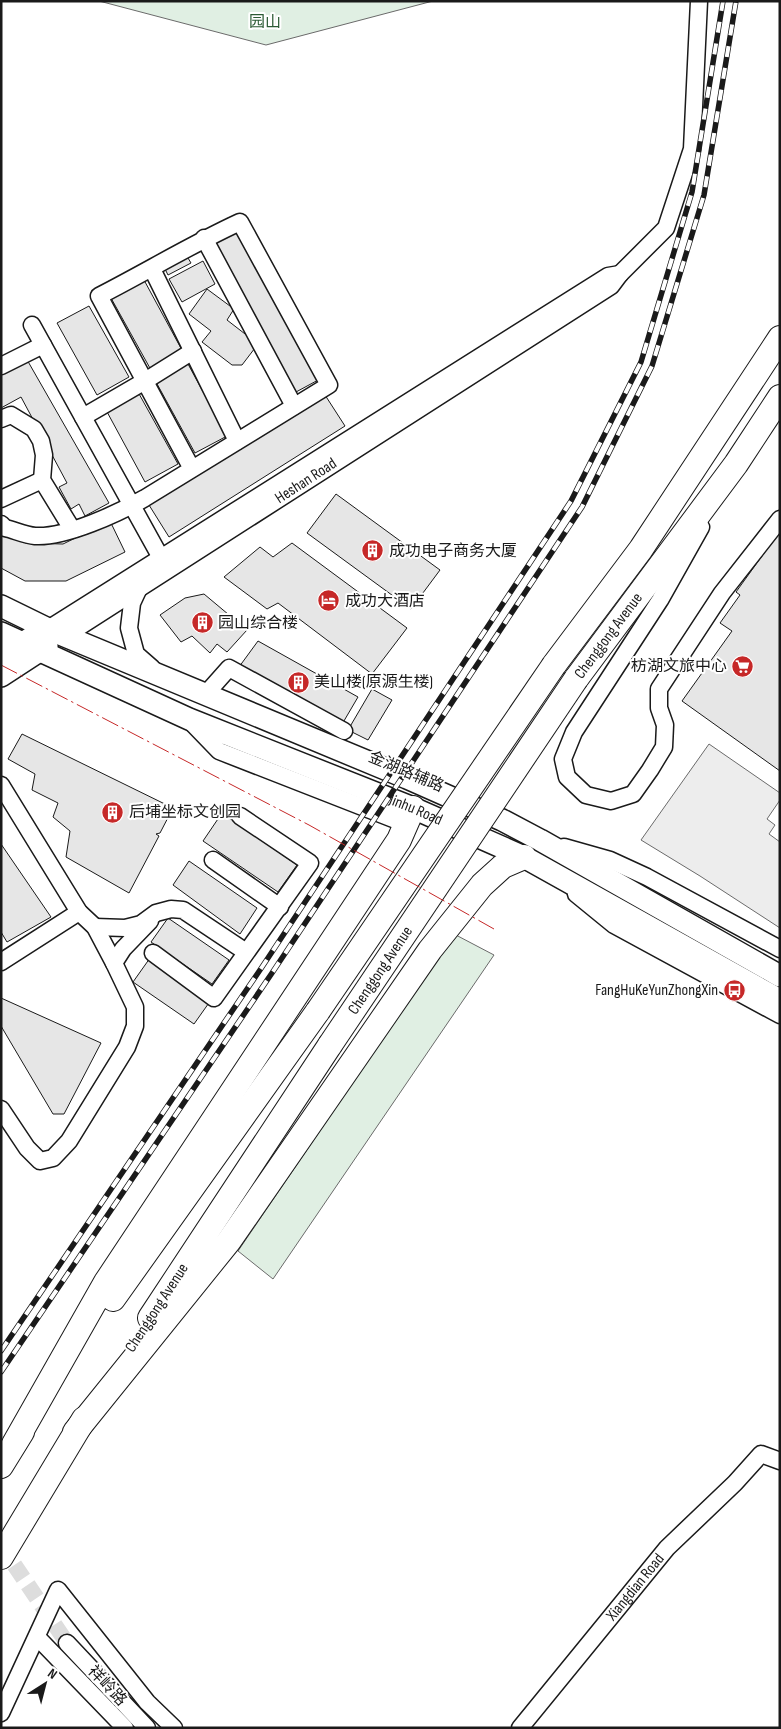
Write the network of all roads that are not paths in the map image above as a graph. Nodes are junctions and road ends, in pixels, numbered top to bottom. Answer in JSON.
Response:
{"nodes":[{"id":1,"x":698,"y":1,"type":"edge"},
{"id":2,"x":204,"y":238,"type":"junction"},
{"id":3,"x":152,"y":269,"type":"junction"},
{"id":4,"x":613,"y":279,"type":"junction"},
{"id":5,"x":32,"y":325,"type":"dead end"},
{"id":6,"x":780,"y":338,"type":"edge"},
{"id":7,"x":43,"y":345,"type":"junction"},
{"id":8,"x":193,"y":351,"type":"junction"},
{"id":9,"x":1,"y":366,"type":"edge"},
{"id":10,"x":145,"y":381,"type":"junction"},
{"id":11,"x":780,"y":397,"type":"edge"},
{"id":12,"x":294,"y":406,"type":"junction"},
{"id":13,"x":83,"y":417,"type":"junction"},
{"id":14,"x":1,"y":420,"type":"edge"},
{"id":15,"x":237,"y":441,"type":"junction"},
{"id":16,"x":736,"y":464,"type":"junction"},
{"id":17,"x":192,"y":469,"type":"junction"},
{"id":18,"x":42,"y":480,"type":"junction"},
{"id":19,"x":1,"y":499,"type":"edge"},
{"id":20,"x":132,"y":506,"type":"junction"},
{"id":21,"x":780,"y":519,"type":"edge"},
{"id":22,"x":1,"y":524,"type":"edge"},
{"id":23,"x":72,"y":530,"type":"junction"},
{"id":24,"x":161,"y":558,"type":"junction"},
{"id":25,"x":138,"y":588,"type":"junction"},
{"id":26,"x":1,"y":606,"type":"edge"},
{"id":27,"x":56,"y":632,"type":"junction"},
{"id":28,"x":1,"y":633,"type":"edge"},
{"id":29,"x":29,"y":647,"type":"junction"},
{"id":30,"x":1,"y":657,"type":"edge"},
{"id":31,"x":159,"y":675,"type":"junction"},
{"id":32,"x":1,"y":676,"type":"edge"},
{"id":33,"x":205,"y":695,"type":"junction"},
{"id":34,"x":344,"y":731,"type":"dead end"},
{"id":35,"x":1,"y":786,"type":"edge"},
{"id":36,"x":240,"y":816,"type":"dead end"},
{"id":37,"x":409,"y":816,"type":"junction"},
{"id":38,"x":540,"y":840,"type":"junction"},
{"id":39,"x":524,"y":857,"type":"junction"},
{"id":40,"x":213,"y":860,"type":"dead end"},
{"id":41,"x":549,"y":872,"type":"junction"},
{"id":42,"x":280,"y":906,"type":"junction"},
{"id":43,"x":79,"y":912,"type":"junction"},
{"id":44,"x":156,"y":913,"type":"junction"},
{"id":45,"x":95,"y":927,"type":"junction"},
{"id":46,"x":780,"y":948,"type":"edge"},
{"id":47,"x":246,"y":952,"type":"junction"},
{"id":48,"x":153,"y":953,"type":"dead end"},
{"id":49,"x":1,"y":962,"type":"edge"},
{"id":50,"x":114,"y":963,"type":"junction"},
{"id":51,"x":780,"y":976,"type":"edge"},
{"id":52,"x":780,"y":1000,"type":"edge"},
{"id":53,"x":780,"y":1015,"type":"edge"},
{"id":54,"x":1,"y":1109,"type":"edge"},
{"id":55,"x":75,"y":1432,"type":"junction"},
{"id":56,"x":14,"y":1444,"type":"junction"},
{"id":57,"x":780,"y":1461,"type":"edge"},
{"id":58,"x":1,"y":1466,"type":"edge"},
{"id":59,"x":1,"y":1557,"type":"edge"},
{"id":60,"x":37,"y":1637,"type":"junction"},
{"id":61,"x":67,"y":1644,"type":"tunnel mouth"},
{"id":62,"x":1,"y":1713,"type":"edge"},
{"id":63,"x":125,"y":1728,"type":"edge"},
{"id":64,"x":147,"y":1728,"type":"edge"},
{"id":65,"x":174,"y":1728,"type":"edge"},
{"id":66,"x":520,"y":1728,"type":"edge"}],
"edges":[{"from":1,"to":4,"type":"street"},
{"from":2,"to":3,"type":"street"},
{"from":2,"to":12,"type":"street"},
{"from":2,"to":12,"type":"street"},
{"from":3,"to":8,"type":"street"},
{"from":3,"to":10,"type":"street"},
{"from":4,"to":24,"type":"street","name":"Heshan Road"},
{"from":4,"to":25,"type":"street","name":"Heshan Road"},
{"from":5,"to":7,"type":"street"},
{"from":6,"to":56,"type":"highway","name":"Chenggong Avenue","bridge":true},
{"from":7,"to":9,"type":"street"},
{"from":7,"to":13,"type":"street"},
{"from":8,"to":10,"type":"street"},
{"from":8,"to":15,"type":"street"},
{"from":10,"to":13,"type":"street"},
{"from":10,"to":17,"type":"street"},
{"from":11,"to":16,"type":"highway","name":"Chenggong Avenue"},
{"from":12,"to":15,"type":"street"},
{"from":13,"to":20,"type":"street"},
{"from":14,"to":18,"type":"street"},
{"from":15,"to":17,"type":"street"},
{"from":16,"to":21,"type":"street"},
{"from":16,"to":55,"type":"highway","name":"Chenggong Avenue","bridge":true},
{"from":17,"to":20,"type":"street"},
{"from":18,"to":19,"type":"street"},
{"from":18,"to":23,"type":"street"},
{"from":20,"to":23,"type":"street"},
{"from":20,"to":24,"type":"street"},
{"from":22,"to":23,"type":"street"},
{"from":24,"to":27,"type":"street","name":"Heshan Road"},
{"from":25,"to":27,"type":"street","name":"Heshan Road"},
{"from":25,"to":31,"type":"street"},
{"from":26,"to":27,"type":"main road","name":"Jinhu Road"},
{"from":27,"to":29,"type":"main road","name":"Heshan Road"},
{"from":27,"to":31,"type":"main road","name":"Jinhu Road"},
{"from":28,"to":29,"type":"main road","name":"Jinhu Road"},
{"from":29,"to":30,"type":"main road","name":"Heshan Road"},
{"from":29,"to":32,"type":"main road","name":"Heshan Road"},
{"from":29,"to":37,"type":"main road","name":"Jinhu Road"},
{"from":31,"to":33,"type":"main road","name":"Jinhu Road"},
{"from":33,"to":34,"type":"street"},
{"from":33,"to":38,"type":"main road","name":"Jinhu Road"},
{"from":35,"to":43,"type":"street"},
{"from":36,"to":42,"type":"street"},
{"from":37,"to":39,"type":"main road","name":"Jinhu Road"},
{"from":37,"to":56,"type":"highway"},
{"from":38,"to":46,"type":"street"},
{"from":38,"to":51,"type":"main road","name":"Jinhu Road"},
{"from":39,"to":41,"type":"main road","name":"Jinhu Road"},
{"from":39,"to":55,"type":"highway"},
{"from":40,"to":42,"type":"street"},
{"from":41,"to":52,"type":"main road","name":"Jinhu Road"},
{"from":41,"to":53,"type":"street"},
{"from":42,"to":47,"type":"street"},
{"from":43,"to":45,"type":"street"},
{"from":43,"to":49,"type":"street"},
{"from":44,"to":45,"type":"street"},
{"from":44,"to":47,"type":"street"},
{"from":44,"to":50,"type":"street"},
{"from":45,"to":50,"type":"street"},
{"from":47,"to":48,"type":"street"},
{"from":50,"to":54,"type":"street"},
{"from":55,"to":59,"type":"highway","name":"Chenggong Avenue"},
{"from":56,"to":58,"type":"highway","name":"Chenggong Avenue"},
{"from":57,"to":66,"type":"street","name":"Xiangdian Road"},
{"from":60,"to":62,"type":"street"},
{"from":60,"to":63,"type":"street"},
{"from":60,"to":65,"type":"street"},
{"from":61,"to":64,"type":"street","name":"祥岭路"}]}
